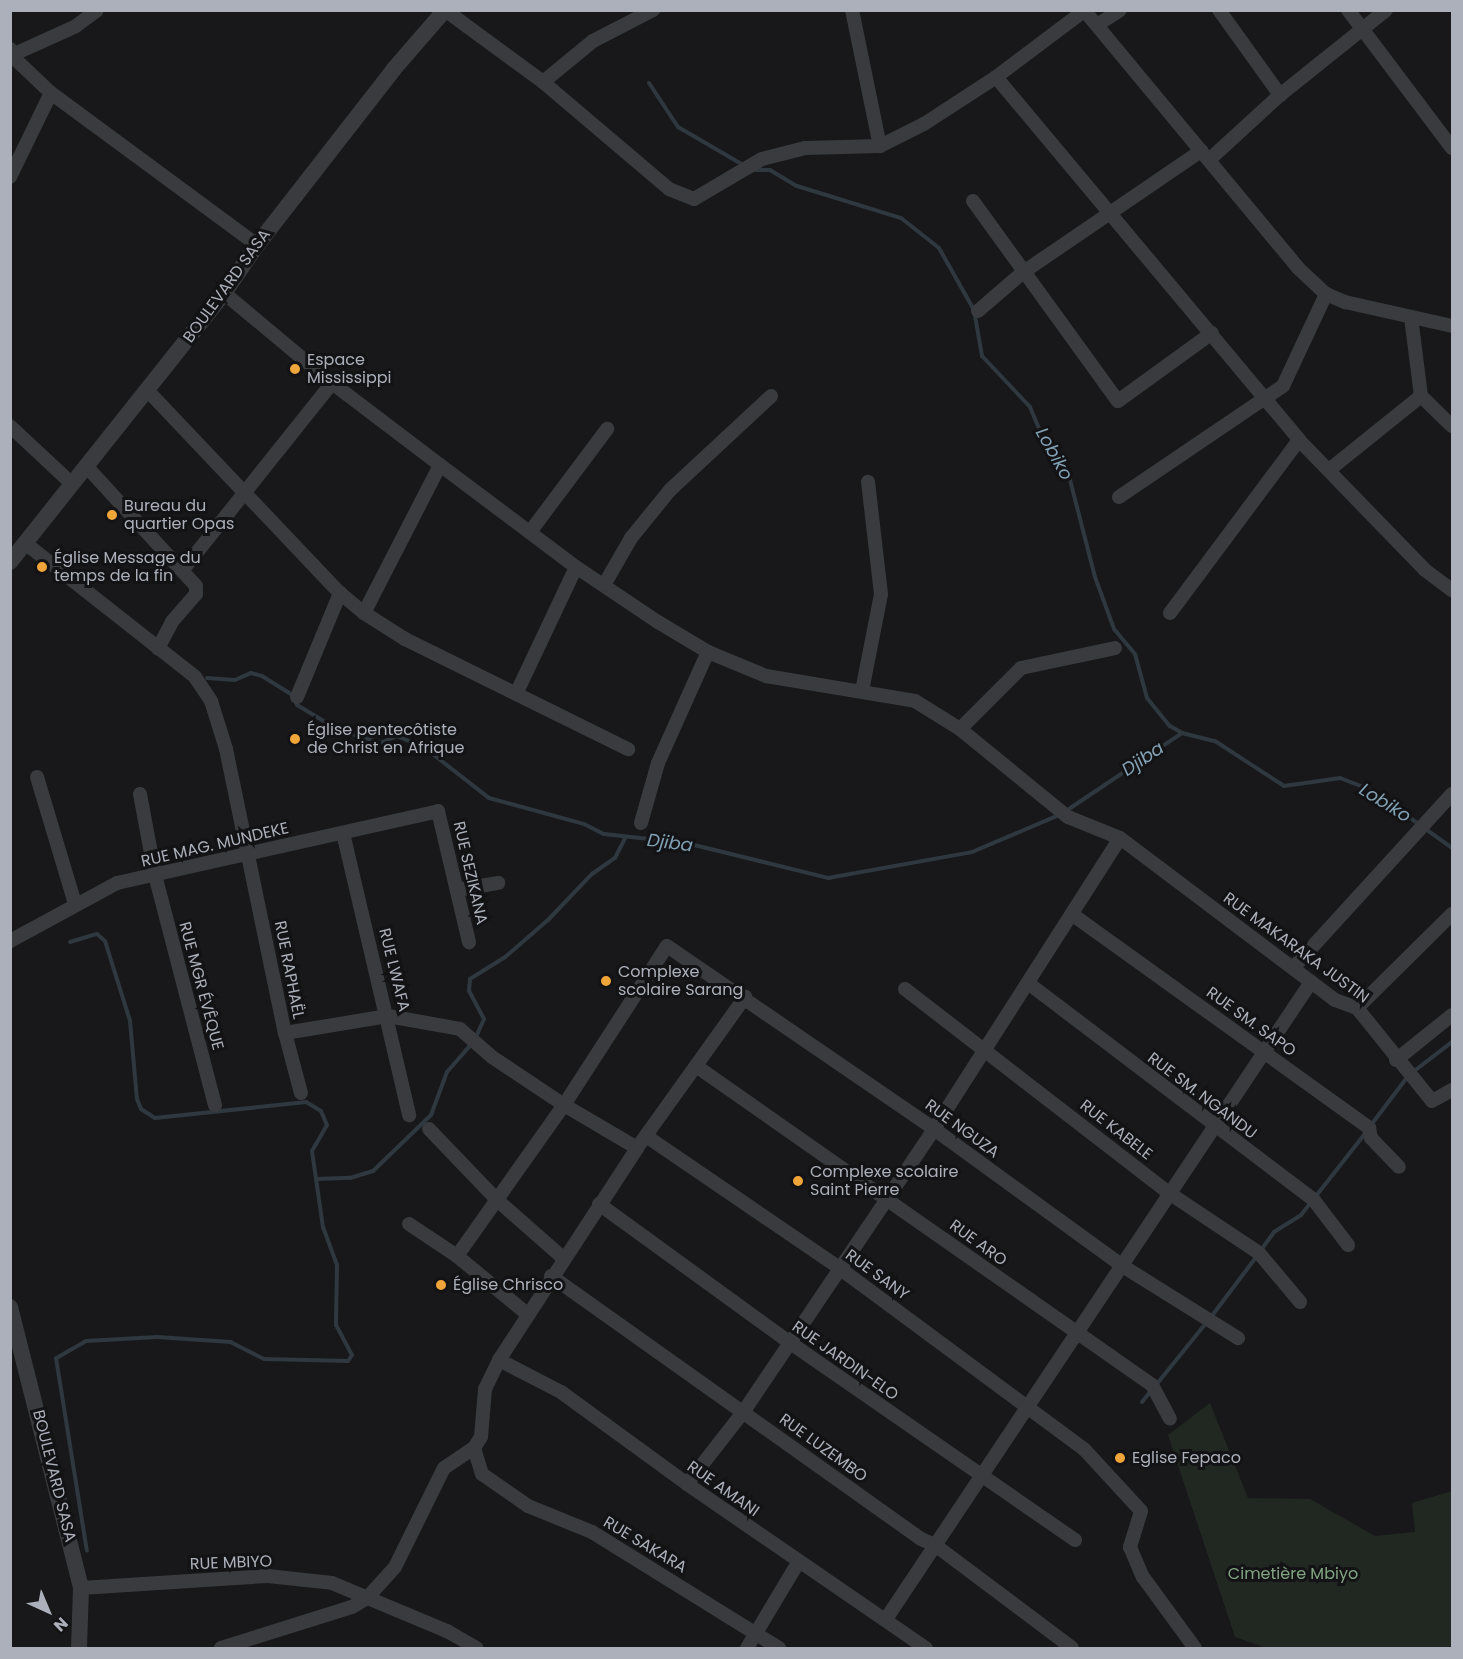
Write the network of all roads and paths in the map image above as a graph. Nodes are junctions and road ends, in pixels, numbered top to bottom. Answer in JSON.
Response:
{"nodes":[{"id":1,"x":98,"y":10,"type":"edge"},
{"id":2,"x":445,"y":10,"type":"edge"},
{"id":3,"x":653,"y":10,"type":"edge"},
{"id":4,"x":852,"y":10,"type":"edge"},
{"id":5,"x":1120,"y":10,"type":"edge"},
{"id":6,"x":1220,"y":10,"type":"edge"},
{"id":7,"x":1348,"y":10,"type":"edge"},
{"id":8,"x":1386,"y":10,"type":"edge"},
{"id":9,"x":1084,"y":11,"type":"edge"},
{"id":10,"x":1097,"y":25,"type":"junction"},
{"id":11,"x":1361,"y":28,"type":"junction"},
{"id":12,"x":11,"y":54,"type":"edge"},
{"id":13,"x":996,"y":77,"type":"junction"},
{"id":14,"x":543,"y":82,"type":"junction"},
{"id":15,"x":51,"y":93,"type":"junction"},
{"id":16,"x":1280,"y":95,"type":"junction"},
{"id":17,"x":880,"y":146,"type":"junction"},
{"id":18,"x":1452,"y":148,"type":"edge"},
{"id":19,"x":1205,"y":155,"type":"junction"},
{"id":20,"x":10,"y":177,"type":"edge"},
{"id":21,"x":973,"y":201,"type":"dead end"},
{"id":22,"x":1112,"y":213,"type":"junction"},
{"id":23,"x":257,"y":245,"type":"junction"},
{"id":24,"x":1022,"y":273,"type":"junction"},
{"id":25,"x":224,"y":293,"type":"junction"},
{"id":26,"x":1326,"y":294,"type":"junction"},
{"id":27,"x":978,"y":311,"type":"dead end"},
{"id":28,"x":1411,"y":317,"type":"junction"},
{"id":29,"x":1452,"y":326,"type":"edge"},
{"id":30,"x":1212,"y":333,"type":"junction"},
{"id":31,"x":332,"y":383,"type":"junction"},
{"id":32,"x":148,"y":391,"type":"junction"},
{"id":33,"x":771,"y":396,"type":"dead end"},
{"id":34,"x":1421,"y":396,"type":"junction"},
{"id":35,"x":1266,"y":398,"type":"junction"},
{"id":36,"x":10,"y":426,"type":"edge"},
{"id":37,"x":1452,"y":426,"type":"edge"},
{"id":38,"x":607,"y":429,"type":"dead end"},
{"id":39,"x":1299,"y":440,"type":"junction"},
{"id":40,"x":440,"y":465,"type":"junction"},
{"id":41,"x":87,"y":466,"type":"junction"},
{"id":42,"x":1329,"y":470,"type":"junction"},
{"id":43,"x":868,"y":482,"type":"dead end"},
{"id":44,"x":71,"y":483,"type":"junction"},
{"id":45,"x":245,"y":492,"type":"junction"},
{"id":46,"x":1119,"y":497,"type":"dead end"},
{"id":47,"x":530,"y":532,"type":"junction"},
{"id":48,"x":26,"y":543,"type":"junction"},
{"id":49,"x":10,"y":562,"type":"edge"},
{"id":50,"x":576,"y":567,"type":"junction"},
{"id":51,"x":182,"y":571,"type":"junction"},
{"id":52,"x":604,"y":585,"type":"junction"},
{"id":53,"x":1452,"y":590,"type":"edge"},
{"id":54,"x":340,"y":592,"type":"junction"},
{"id":55,"x":364,"y":613,"type":"junction"},
{"id":56,"x":1170,"y":613,"type":"dead end"},
{"id":57,"x":158,"y":648,"type":"junction"},
{"id":58,"x":1115,"y":648,"type":"dead end"},
{"id":59,"x":708,"y":652,"type":"junction"},
{"id":60,"x":862,"y":691,"type":"junction"},
{"id":61,"x":516,"y":694,"type":"junction"},
{"id":62,"x":297,"y":697,"type":"dead end"},
{"id":63,"x":960,"y":729,"type":"junction"},
{"id":64,"x":628,"y":749,"type":"dead end"},
{"id":65,"x":37,"y":777,"type":"dead end"},
{"id":66,"x":140,"y":794,"type":"dead end"},
{"id":67,"x":1452,"y":794,"type":"edge"},
{"id":68,"x":438,"y":811,"type":"joint"},
{"id":69,"x":641,"y":823,"type":"dead end"},
{"id":70,"x":343,"y":833,"type":"junction"},
{"id":71,"x":1120,"y":838,"type":"junction"},
{"id":72,"x":249,"y":853,"type":"junction"},
{"id":73,"x":155,"y":875,"type":"junction"},
{"id":74,"x":498,"y":883,"type":"dead end"},
{"id":75,"x":457,"y":890,"type":"junction"},
{"id":76,"x":75,"y":904,"type":"junction"},
{"id":77,"x":1452,"y":914,"type":"edge"},
{"id":78,"x":1073,"y":915,"type":"junction"},
{"id":79,"x":10,"y":941,"type":"edge"},
{"id":80,"x":469,"y":942,"type":"dead end"},
{"id":81,"x":1293,"y":968,"type":"junction"},
{"id":82,"x":1311,"y":982,"type":"junction"},
{"id":83,"x":1028,"y":983,"type":"junction"},
{"id":84,"x":905,"y":989,"type":"dead end"},
{"id":85,"x":745,"y":997,"type":"junction"},
{"id":86,"x":1357,"y":1008,"type":"junction"},
{"id":87,"x":1452,"y":1015,"type":"edge"},
{"id":88,"x":388,"y":1016,"type":"junction"},
{"id":89,"x":285,"y":1033,"type":"junction"},
{"id":90,"x":986,"y":1050,"type":"junction"},
{"id":91,"x":1264,"y":1052,"type":"junction"},
{"id":92,"x":1396,"y":1060,"type":"junction"},
{"id":93,"x":696,"y":1066,"type":"junction"},
{"id":94,"x":1452,"y":1090,"type":"edge"},
{"id":95,"x":301,"y":1093,"type":"dead end"},
{"id":96,"x":215,"y":1104,"type":"dead end"},
{"id":97,"x":564,"y":1105,"type":"junction"},
{"id":98,"x":409,"y":1115,"type":"dead end"},
{"id":99,"x":1214,"y":1127,"type":"junction"},
{"id":100,"x":429,"y":1129,"type":"dead end"},
{"id":101,"x":934,"y":1129,"type":"junction"},
{"id":102,"x":646,"y":1136,"type":"junction"},
{"id":103,"x":637,"y":1148,"type":"junction"},
{"id":104,"x":1399,"y":1167,"type":"dead end"},
{"id":105,"x":1169,"y":1193,"type":"junction"},
{"id":106,"x":887,"y":1197,"type":"junction"},
{"id":107,"x":497,"y":1200,"type":"junction"},
{"id":108,"x":599,"y":1204,"type":"junction"},
{"id":109,"x":409,"y":1224,"type":"dead end"},
{"id":110,"x":1348,"y":1245,"type":"dead end"},
{"id":111,"x":457,"y":1256,"type":"junction"},
{"id":112,"x":563,"y":1258,"type":"junction"},
{"id":113,"x":1120,"y":1265,"type":"junction"},
{"id":114,"x":838,"y":1267,"type":"junction"},
{"id":115,"x":551,"y":1276,"type":"junction"},
{"id":116,"x":1300,"y":1302,"type":"dead end"},
{"id":117,"x":10,"y":1307,"type":"edge"},
{"id":118,"x":527,"y":1314,"type":"junction"},
{"id":119,"x":1073,"y":1334,"type":"junction"},
{"id":120,"x":1238,"y":1338,"type":"dead end"},
{"id":121,"x":789,"y":1342,"type":"junction"},
{"id":122,"x":499,"y":1360,"type":"junction"},
{"id":123,"x":1027,"y":1403,"type":"junction"},
{"id":124,"x":744,"y":1411,"type":"junction"},
{"id":125,"x":1170,"y":1419,"type":"dead end"},
{"id":126,"x":474,"y":1448,"type":"junction"},
{"id":127,"x":980,"y":1474,"type":"junction"},
{"id":128,"x":687,"y":1484,"type":"junction"},
{"id":129,"x":1075,"y":1540,"type":"dead end"},
{"id":130,"x":935,"y":1545,"type":"junction"},
{"id":131,"x":799,"y":1561,"type":"junction"},
{"id":132,"x":81,"y":1588,"type":"junction"},
{"id":133,"x":367,"y":1598,"type":"junction"},
{"id":134,"x":886,"y":1619,"type":"junction"},
{"id":135,"x":755,"y":1633,"type":"junction"},
{"id":136,"x":919,"y":1646,"type":"edge"},
{"id":137,"x":79,"y":1648,"type":"edge"},
{"id":138,"x":221,"y":1648,"type":"edge"},
{"id":139,"x":476,"y":1648,"type":"edge"},
{"id":140,"x":747,"y":1648,"type":"edge"},
{"id":141,"x":779,"y":1648,"type":"edge"},
{"id":142,"x":1072,"y":1648,"type":"edge"},
{"id":143,"x":1195,"y":1648,"type":"edge"}],
"edges":[{"from":1,"to":12,"type":"street"},
{"from":2,"to":14,"type":"street"},
{"from":2,"to":23,"type":"street","name":"BOULEVARD SASA"},
{"from":3,"to":14,"type":"street"},
{"from":4,"to":17,"type":"street"},
{"from":5,"to":10,"type":"street"},
{"from":6,"to":16,"type":"street"},
{"from":7,"to":11,"type":"street"},
{"from":8,"to":11,"type":"street"},
{"from":9,"to":10,"type":"street"},
{"from":9,"to":13,"type":"street"},
{"from":10,"to":19,"type":"street"},
{"from":11,"to":16,"type":"street"},
{"from":11,"to":18,"type":"street"},
{"from":12,"to":15,"type":"street"},
{"from":13,"to":17,"type":"street"},
{"from":13,"to":22,"type":"street"},
{"from":14,"to":17,"type":"street"},
{"from":15,"to":20,"type":"street"},
{"from":15,"to":23,"type":"street"},
{"from":16,"to":19,"type":"street"},
{"from":19,"to":22,"type":"street"},
{"from":19,"to":26,"type":"street"},
{"from":21,"to":24,"type":"street"},
{"from":22,"to":24,"type":"street"},
{"from":22,"to":30,"type":"street"},
{"from":23,"to":25,"type":"street","name":"BOULEVARD SASA"},
{"from":24,"to":27,"type":"street"},
{"from":24,"to":30,"type":"street"},
{"from":25,"to":31,"type":"street","name":"RUE MAKARAKA JUSTIN"},
{"from":25,"to":32,"type":"street","name":"BOULEVARD SASA"},
{"from":26,"to":28,"type":"street"},
{"from":26,"to":35,"type":"street"},
{"from":28,"to":29,"type":"street"},
{"from":28,"to":34,"type":"street"},
{"from":30,"to":35,"type":"street"},
{"from":31,"to":40,"type":"street","name":"RUE MAKARAKA JUSTIN"},
{"from":31,"to":45,"type":"street"},
{"from":32,"to":41,"type":"street","name":"BOULEVARD SASA"},
{"from":32,"to":45,"type":"street"},
{"from":33,"to":52,"type":"street"},
{"from":34,"to":37,"type":"street"},
{"from":34,"to":42,"type":"street"},
{"from":35,"to":39,"type":"street"},
{"from":35,"to":46,"type":"street"},
{"from":36,"to":44,"type":"street"},
{"from":38,"to":47,"type":"street"},
{"from":39,"to":42,"type":"street"},
{"from":39,"to":56,"type":"street"},
{"from":40,"to":47,"type":"street","name":"RUE MAKARAKA JUSTIN"},
{"from":40,"to":55,"type":"street"},
{"from":41,"to":44,"type":"street","name":"BOULEVARD SASA"},
{"from":41,"to":51,"type":"street"},
{"from":42,"to":53,"type":"street"},
{"from":43,"to":60,"type":"street"},
{"from":44,"to":48,"type":"street","name":"BOULEVARD SASA"},
{"from":45,"to":51,"type":"street"},
{"from":45,"to":54,"type":"street"},
{"from":47,"to":50,"type":"street","name":"RUE MAKARAKA JUSTIN"},
{"from":48,"to":49,"type":"street","name":"BOULEVARD SASA"},
{"from":48,"to":57,"type":"street","name":"RUE RAPHAËL"},
{"from":50,"to":52,"type":"street","name":"RUE MAKARAKA JUSTIN"},
{"from":50,"to":61,"type":"street"},
{"from":51,"to":57,"type":"street"},
{"from":52,"to":59,"type":"street","name":"RUE MAKARAKA JUSTIN"},
{"from":54,"to":55,"type":"street"},
{"from":54,"to":62,"type":"street"},
{"from":55,"to":61,"type":"street"},
{"from":57,"to":72,"type":"street","name":"RUE RAPHAËL"},
{"from":58,"to":63,"type":"street"},
{"from":59,"to":60,"type":"street","name":"RUE MAKARAKA JUSTIN"},
{"from":59,"to":69,"type":"street"},
{"from":60,"to":63,"type":"street","name":"RUE MAKARAKA JUSTIN"},
{"from":61,"to":64,"type":"street"},
{"from":63,"to":71,"type":"street","name":"RUE MAKARAKA JUSTIN"},
{"from":65,"to":76,"type":"street"},
{"from":66,"to":73,"type":"street","name":"RUE MGR ÉVÊQUE"},
{"from":67,"to":81,"type":"street"},
{"from":68,"to":70,"type":"street","name":"RUE MAG. MUNDEKE"},
{"from":68,"to":75,"type":"street","name":"RUE SEZIKANA"},
{"from":70,"to":72,"type":"street","name":"RUE MAG. MUNDEKE"},
{"from":70,"to":88,"type":"street","name":"RUE LWAFA"},
{"from":71,"to":78,"type":"street"},
{"from":71,"to":81,"type":"street","name":"RUE MAKARAKA JUSTIN"},
{"from":72,"to":73,"type":"street","name":"RUE MAG. MUNDEKE"},
{"from":72,"to":89,"type":"street","name":"RUE RAPHAËL"},
{"from":73,"to":76,"type":"street","name":"RUE MAG. MUNDEKE"},
{"from":73,"to":96,"type":"street","name":"RUE MGR ÉVÊQUE"},
{"from":74,"to":75,"type":"street"},
{"from":75,"to":80,"type":"street","name":"RUE SEZIKANA"},
{"from":76,"to":79,"type":"street","name":"RUE MAG. MUNDEKE"},
{"from":77,"to":86,"type":"street"},
{"from":78,"to":83,"type":"street"},
{"from":78,"to":91,"type":"street","name":"RUE SM. SAPO"},
{"from":81,"to":82,"type":"street","name":"RUE MAKARAKA JUSTIN"},
{"from":82,"to":86,"type":"street","name":"RUE MAKARAKA JUSTIN"},
{"from":82,"to":91,"type":"street"},
{"from":83,"to":90,"type":"street"},
{"from":83,"to":99,"type":"street","name":"RUE SM. NGANDU"},
{"from":84,"to":90,"type":"street","name":"RUE KABELE"},
{"from":85,"to":93,"type":"street"},
{"from":85,"to":97,"type":"street","name":"RUE NGUZA"},
{"from":85,"to":101,"type":"street","name":"RUE NGUZA"},
{"from":86,"to":92,"type":"street","name":"RUE MAKARAKA JUSTIN"},
{"from":87,"to":92,"type":"street"},
{"from":88,"to":89,"type":"street"},
{"from":88,"to":97,"type":"street"},
{"from":88,"to":98,"type":"street","name":"RUE LWAFA"},
{"from":89,"to":95,"type":"street","name":"RUE RAPHAËL"},
{"from":90,"to":101,"type":"street"},
{"from":90,"to":105,"type":"street","name":"RUE KABELE"},
{"from":91,"to":99,"type":"street"},
{"from":91,"to":104,"type":"street","name":"RUE SM. SAPO"},
{"from":92,"to":94,"type":"street","name":"RUE MAKARAKA JUSTIN"},
{"from":93,"to":102,"type":"street"},
{"from":93,"to":106,"type":"street","name":"RUE ARO"},
{"from":97,"to":103,"type":"street"},
{"from":97,"to":107,"type":"street"},
{"from":99,"to":105,"type":"street"},
{"from":99,"to":110,"type":"street","name":"RUE SM. NGANDU"},
{"from":100,"to":107,"type":"street"},
{"from":101,"to":106,"type":"street"},
{"from":101,"to":113,"type":"street","name":"RUE NGUZA"},
{"from":102,"to":103,"type":"street"},
{"from":102,"to":114,"type":"street","name":"RUE SANY"},
{"from":103,"to":108,"type":"street"},
{"from":105,"to":113,"type":"street"},
{"from":105,"to":116,"type":"street","name":"RUE KABELE"},
{"from":106,"to":114,"type":"street"},
{"from":106,"to":119,"type":"street","name":"RUE ARO"},
{"from":107,"to":111,"type":"street"},
{"from":107,"to":112,"type":"street"},
{"from":108,"to":112,"type":"street"},
{"from":108,"to":121,"type":"street","name":"RUE JARDIN-ELO"},
{"from":109,"to":111,"type":"street"},
{"from":111,"to":118,"type":"street"},
{"from":112,"to":115,"type":"street"},
{"from":113,"to":119,"type":"street"},
{"from":113,"to":120,"type":"street","name":"RUE NGUZA"},
{"from":114,"to":121,"type":"street"},
{"from":114,"to":123,"type":"street","name":"RUE SANY"},
{"from":115,"to":118,"type":"street"},
{"from":115,"to":124,"type":"street","name":"RUE LUZEMBO"},
{"from":117,"to":132,"type":"street","name":"BOULEVARD SASA"},
{"from":118,"to":122,"type":"street"},
{"from":119,"to":123,"type":"street"},
{"from":119,"to":125,"type":"street","name":"RUE ARO"},
{"from":121,"to":124,"type":"street"},
{"from":121,"to":127,"type":"street","name":"RUE JARDIN-ELO"},
{"from":122,"to":126,"type":"street"},
{"from":122,"to":128,"type":"street","name":"RUE AMANI"},
{"from":123,"to":127,"type":"street"},
{"from":123,"to":143,"type":"street","name":"RUE SANY"},
{"from":124,"to":128,"type":"street"},
{"from":124,"to":130,"type":"street","name":"RUE LUZEMBO"},
{"from":126,"to":133,"type":"street"},
{"from":126,"to":135,"type":"street","name":"RUE SAKARA"},
{"from":127,"to":129,"type":"street","name":"RUE JARDIN-ELO"},
{"from":127,"to":130,"type":"street"},
{"from":128,"to":131,"type":"street","name":"RUE AMANI"},
{"from":130,"to":134,"type":"street"},
{"from":130,"to":142,"type":"street","name":"RUE LUZEMBO"},
{"from":131,"to":134,"type":"street","name":"RUE AMANI"},
{"from":131,"to":135,"type":"street"},
{"from":132,"to":133,"type":"street","name":"RUE MBIYO"},
{"from":132,"to":137,"type":"street","name":"BOULEVARD SASA"},
{"from":133,"to":138,"type":"street"},
{"from":133,"to":139,"type":"street","name":"RUE MBIYO"},
{"from":134,"to":136,"type":"street","name":"RUE AMANI"},
{"from":135,"to":140,"type":"street"},
{"from":135,"to":141,"type":"street","name":"RUE SAKARA"}]}
